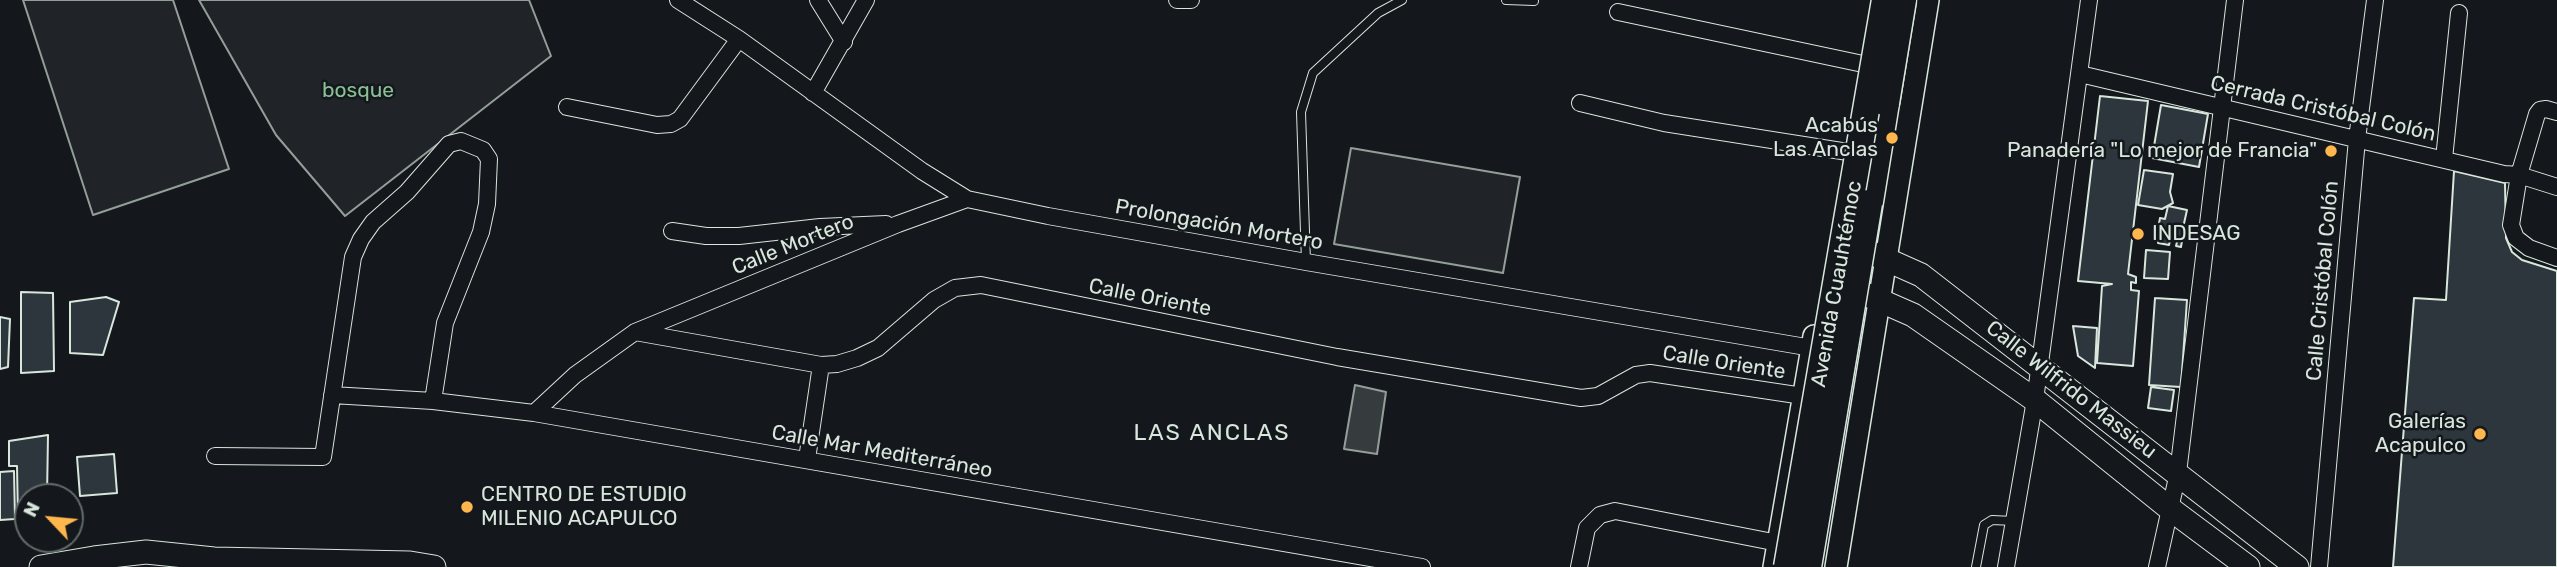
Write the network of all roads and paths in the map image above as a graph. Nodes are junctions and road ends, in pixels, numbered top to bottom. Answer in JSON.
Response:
{"nodes":[{"id":1,"x":678,"y":0,"type":"edge"},
{"id":2,"x":818,"y":0,"type":"edge"},
{"id":3,"x":866,"y":0,"type":"edge"},
{"id":4,"x":1177,"y":0,"type":"edge"},
{"id":5,"x":1191,"y":0,"type":"edge"},
{"id":6,"x":1402,"y":0,"type":"edge"},
{"id":7,"x":1506,"y":0,"type":"edge"},
{"id":8,"x":1874,"y":0,"type":"edge"},
{"id":9,"x":1885,"y":0,"type":"edge"},
{"id":10,"x":1903,"y":0,"type":"edge"},
{"id":11,"x":1928,"y":0,"type":"edge"},
{"id":12,"x":2089,"y":0,"type":"edge"},
{"id":13,"x":2235,"y":0,"type":"edge"},
{"id":14,"x":2375,"y":0,"type":"edge"},
{"id":15,"x":1534,"y":1,"type":"edge"},
{"id":16,"x":1618,"y":12,"type":"dead end"},
{"id":17,"x":2459,"y":13,"type":"dead end"},
{"id":18,"x":738,"y":39,"type":"junction"},
{"id":19,"x":844,"y":42,"type":"junction"},
{"id":20,"x":1863,"y":64,"type":"junction"},
{"id":21,"x":2080,"y":74,"type":"junction"},
{"id":22,"x":813,"y":93,"type":"junction"},
{"id":23,"x":1580,"y":103,"type":"dead end"},
{"id":24,"x":567,"y":107,"type":"dead end"},
{"id":25,"x":2221,"y":107,"type":"junction"},
{"id":26,"x":2557,"y":112,"type":"edge"},
{"id":27,"x":2357,"y":139,"type":"junction"},
{"id":28,"x":1848,"y":152,"type":"junction"},
{"id":29,"x":2444,"y":159,"type":"junction"},
{"id":30,"x":2519,"y":175,"type":"junction"},
{"id":31,"x":2557,"y":187,"type":"edge"},
{"id":32,"x":967,"y":199,"type":"junction"},
{"id":33,"x":898,"y":224,"type":"junction"},
{"id":34,"x":672,"y":231,"type":"dead end"},
{"id":35,"x":1831,"y":236,"type":"junction"},
{"id":36,"x":1885,"y":257,"type":"junction"},
{"id":37,"x":2557,"y":258,"type":"edge"},
{"id":38,"x":1306,"y":262,"type":"junction"},
{"id":39,"x":1824,"y":276,"type":"junction"},
{"id":40,"x":1879,"y":299,"type":"junction"},
{"id":41,"x":635,"y":332,"type":"junction"},
{"id":42,"x":1811,"y":348,"type":"junction"},
{"id":43,"x":821,"y":365,"type":"junction"},
{"id":44,"x":2039,"y":366,"type":"junction"},
{"id":45,"x":332,"y":395,"type":"junction"},
{"id":46,"x":1803,"y":396,"type":"junction"},
{"id":47,"x":2035,"y":400,"type":"junction"},
{"id":48,"x":433,"y":401,"type":"junction"},
{"id":49,"x":534,"y":413,"type":"junction"},
{"id":50,"x":215,"y":456,"type":"dead end"},
{"id":51,"x":807,"y":459,"type":"junction"},
{"id":52,"x":2178,"y":473,"type":"junction"},
{"id":53,"x":2169,"y":508,"type":"junction"},
{"id":54,"x":2014,"y":521,"type":"junction"},
{"id":55,"x":1782,"y":555,"type":"edge"},
{"id":56,"x":361,"y":564,"type":"edge"},
{"id":57,"x":41,"y":567,"type":"edge"},
{"id":58,"x":433,"y":567,"type":"edge"},
{"id":59,"x":1422,"y":567,"type":"edge"},
{"id":60,"x":1578,"y":567,"type":"edge"},
{"id":61,"x":1774,"y":567,"type":"edge"},
{"id":62,"x":1808,"y":567,"type":"edge"},
{"id":63,"x":1836,"y":567,"type":"edge"},
{"id":64,"x":1976,"y":567,"type":"edge"},
{"id":65,"x":2006,"y":567,"type":"edge"},
{"id":66,"x":2157,"y":567,"type":"edge"},
{"id":67,"x":2248,"y":567,"type":"edge"},
{"id":68,"x":2297,"y":567,"type":"edge"},
{"id":69,"x":2319,"y":567,"type":"edge"}],
"edges":[{"from":1,"to":18,"type":"street","name":"Prolongación Mortero"},
{"from":2,"to":19,"type":"street"},
{"from":3,"to":19,"type":"street"},
{"from":4,"to":5,"type":"street"},
{"from":6,"to":38,"type":"lane"},
{"from":7,"to":15,"type":"lane"},
{"from":8,"to":20,"type":"street"},
{"from":9,"to":55,"type":"main road","name":"Avenida Cuauhtémoc","bridge":true},
{"from":10,"to":62,"type":"main road","name":"Avenida Cuauhtémoc","bridge":true},
{"from":11,"to":36,"type":"street"},
{"from":12,"to":21,"type":"street"},
{"from":13,"to":25,"type":"street"},
{"from":14,"to":27,"type":"street","name":"Calle Cristóbal Colón"},
{"from":16,"to":20,"type":"street"},
{"from":17,"to":29,"type":"street"},
{"from":18,"to":22,"type":"street","name":"Prolongación Mortero"},
{"from":18,"to":24,"type":"street"},
{"from":19,"to":22,"type":"street"},
{"from":20,"to":28,"type":"street"},
{"from":21,"to":25,"type":"street","name":"Cerrada Cristóbal Colón"},
{"from":21,"to":44,"type":"street"},
{"from":22,"to":32,"type":"street","name":"Prolongación Mortero"},
{"from":23,"to":28,"type":"street"},
{"from":25,"to":27,"type":"street","name":"Cerrada Cristóbal Colón"},
{"from":25,"to":52,"type":"street"},
{"from":26,"to":30,"type":"street"},
{"from":27,"to":29,"type":"street","name":"Cerrada Cristóbal Colón"},
{"from":27,"to":69,"type":"street","name":"Calle Cristóbal Colón"},
{"from":28,"to":35,"type":"street"},
{"from":29,"to":30,"type":"street","name":"Cerrada Cristóbal Colón"},
{"from":30,"to":31,"type":"street","name":"Cerrada Cristóbal Colón"},
{"from":30,"to":37,"type":"street"},
{"from":32,"to":33,"type":"street","name":"Calle Mortero"},
{"from":32,"to":38,"type":"street","name":"Prolongación Mortero"},
{"from":33,"to":34,"type":"street"},
{"from":33,"to":41,"type":"street","name":"Calle Mortero"},
{"from":35,"to":36,"type":"main road","name":"Calle Wilfrido Massieu"},
{"from":35,"to":39,"type":"street"},
{"from":36,"to":40,"type":"street"},
{"from":36,"to":44,"type":"main road","name":"Calle Wilfrido Massieu"},
{"from":38,"to":42,"type":"street","name":"Prolongación Mortero"},
{"from":39,"to":40,"type":"main road","name":"Calle Wilfrido Massieu"},
{"from":39,"to":42,"type":"street"},
{"from":40,"to":47,"type":"main road","name":"Calle Wilfrido Massieu"},
{"from":40,"to":63,"type":"street"},
{"from":41,"to":43,"type":"street","name":"Calle Oriente"},
{"from":41,"to":49,"type":"street"},
{"from":42,"to":46,"type":"street"},
{"from":43,"to":46,"type":"street","name":"Calle Oriente"},
{"from":43,"to":51,"type":"street"},
{"from":44,"to":47,"type":"street"},
{"from":44,"to":52,"type":"main road","name":"Calle Wilfrido Massieu"},
{"from":45,"to":48,"type":"street","name":"Calle Mar Mediterráneo"},
{"from":45,"to":48,"type":"street"},
{"from":45,"to":50,"type":"street"},
{"from":46,"to":55,"type":"street"},
{"from":47,"to":53,"type":"main road","name":"Calle Wilfrido Massieu"},
{"from":47,"to":54,"type":"street"},
{"from":48,"to":49,"type":"street","name":"Calle Mar Mediterráneo"},
{"from":49,"to":51,"type":"street","name":"Calle Mar Mediterráneo"},
{"from":51,"to":59,"type":"street","name":"Calle Mar Mediterráneo"},
{"from":52,"to":53,"type":"street"},
{"from":52,"to":68,"type":"main road","name":"Calle Wilfrido Massieu"},
{"from":53,"to":66,"type":"street"},
{"from":53,"to":67,"type":"main road","name":"Calle Wilfrido Massieu"},
{"from":54,"to":64,"type":"lane"},
{"from":54,"to":65,"type":"street"},
{"from":55,"to":60,"type":"street"},
{"from":55,"to":61,"type":"street"},
{"from":56,"to":57,"type":"main road"},
{"from":56,"to":58,"type":"main road"}]}
